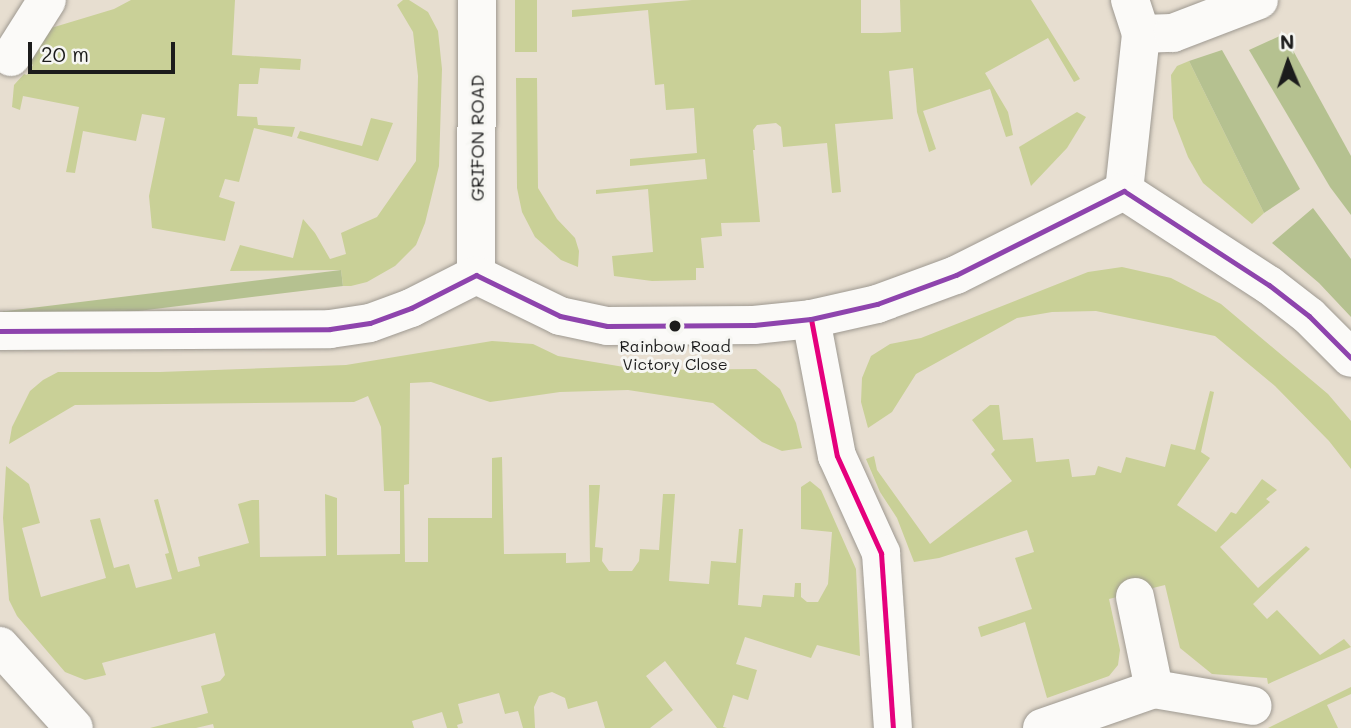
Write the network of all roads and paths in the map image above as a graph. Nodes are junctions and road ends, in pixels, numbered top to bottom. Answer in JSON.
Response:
{"nodes":[{"id":1,"x":47,"y":0,"type":"edge"},
{"id":2,"x":477,"y":0,"type":"edge"},
{"id":3,"x":1259,"y":0,"type":"edge"},
{"id":4,"x":1135,"y":17,"type":"edge"},
{"id":5,"x":12,"y":57,"type":"dead end"},
{"id":6,"x":1124,"y":191,"type":"junction"},
{"id":7,"x":476,"y":275,"type":"junction"},
{"id":8,"x":811,"y":319,"type":"junction"},
{"id":9,"x":0,"y":331,"type":"edge"},
{"id":10,"x":1351,"y":358,"type":"edge"},
{"id":11,"x":1135,"y":597,"type":"dead end"},
{"id":12,"x":0,"y":646,"type":"edge"},
{"id":13,"x":1154,"y":689,"type":"junction"},
{"id":14,"x":1253,"y":706,"type":"dead end"},
{"id":15,"x":74,"y":728,"type":"edge"},
{"id":16,"x":893,"y":728,"type":"edge"},
{"id":17,"x":1042,"y":728,"type":"edge"}],
"edges":[{"from":1,"to":5,"type":"street"},
{"from":2,"to":7,"type":"street","name":"GRIFON ROAD"},
{"from":3,"to":4,"type":"street"},
{"from":4,"to":6,"type":"street"},
{"from":6,"to":8,"type":"street"},
{"from":6,"to":10,"type":"street"},
{"from":7,"to":8,"type":"street"},
{"from":7,"to":9,"type":"street"},
{"from":8,"to":16,"type":"street"},
{"from":11,"to":13,"type":"street"},
{"from":12,"to":15,"type":"street"},
{"from":13,"to":14,"type":"street"},
{"from":13,"to":17,"type":"street"}]}
